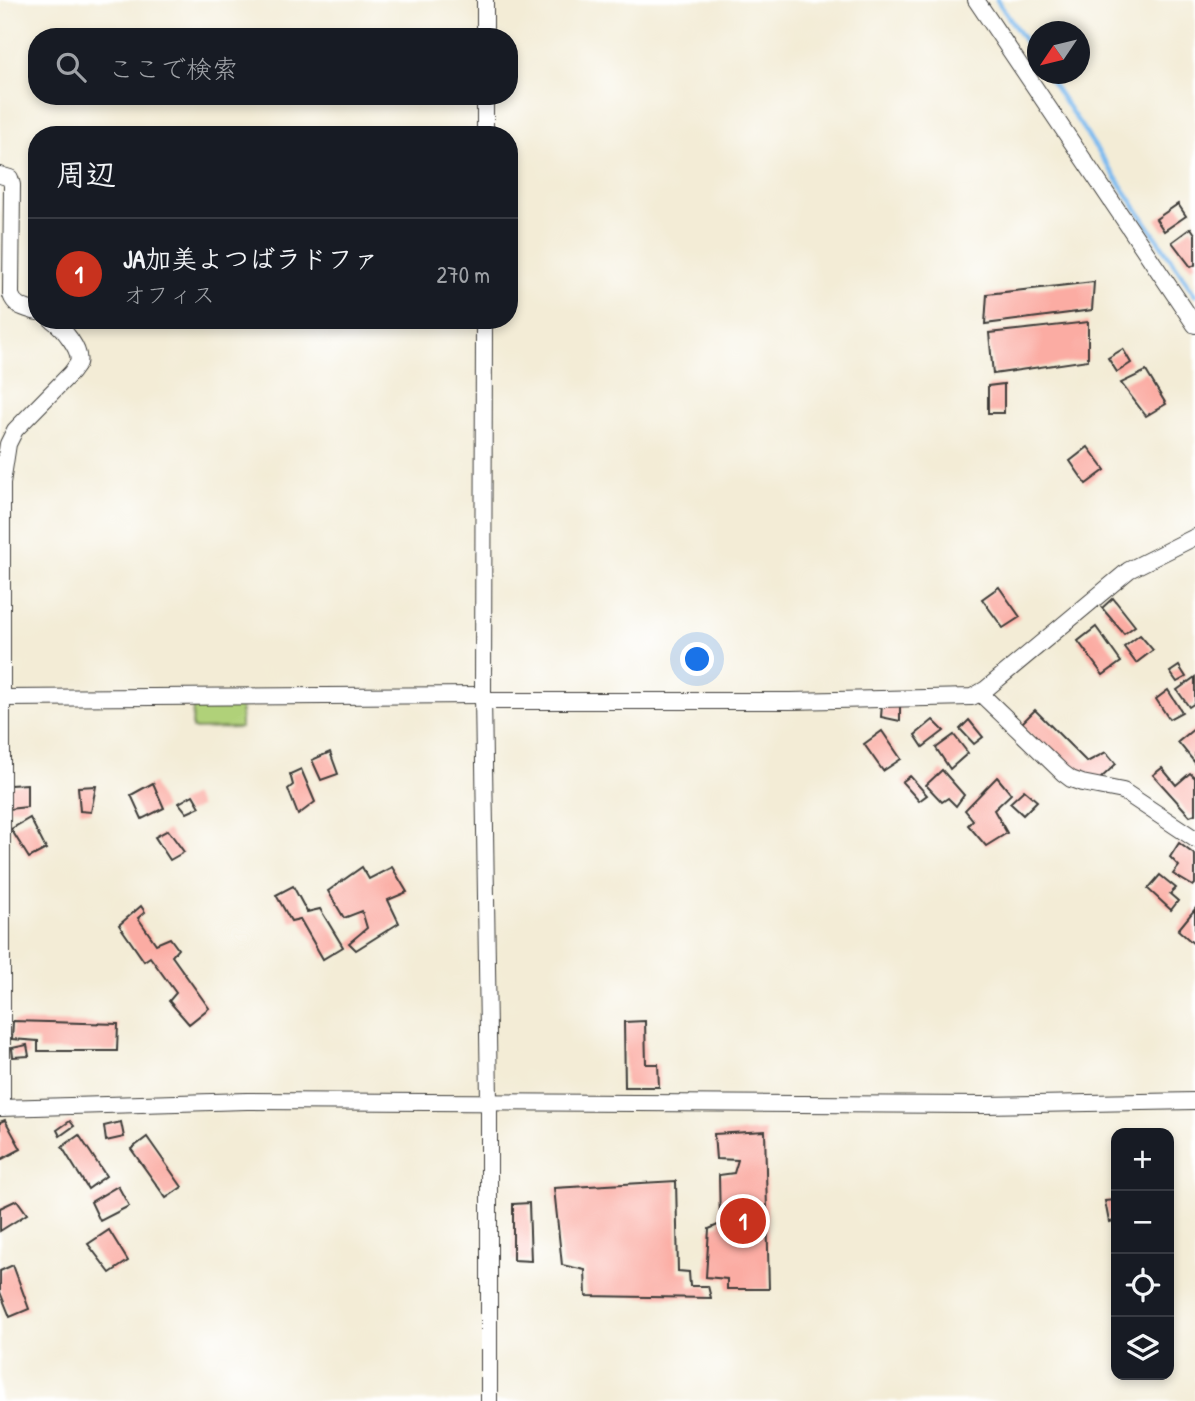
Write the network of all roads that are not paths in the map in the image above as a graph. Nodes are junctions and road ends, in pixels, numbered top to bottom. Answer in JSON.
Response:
{"nodes":[{"id":1,"x":485,"y":0,"type":"edge"},
{"id":2,"x":976,"y":0,"type":"edge"},
{"id":3,"x":485,"y":28,"type":"edge"},
{"id":4,"x":485,"y":105,"type":"edge"},
{"id":5,"x":485,"y":126,"type":"edge"},
{"id":6,"x":0,"y":175,"type":"edge"},
{"id":7,"x":28,"y":309,"type":"edge"},
{"id":8,"x":1195,"y":325,"type":"edge"},
{"id":9,"x":62,"y":329,"type":"edge"},
{"id":10,"x":484,"y":329,"type":"edge"},
{"id":11,"x":2,"y":466,"type":"edge"},
{"id":12,"x":1195,"y":537,"type":"edge"},
{"id":13,"x":980,"y":693,"type":"junction"},
{"id":14,"x":3,"y":698,"type":"junction"},
{"id":15,"x":492,"y":700,"type":"junction"},
{"id":16,"x":1195,"y":839,"type":"edge"},
{"id":17,"x":489,"y":1101,"type":"junction"},
{"id":18,"x":1195,"y":1101,"type":"edge"},
{"id":19,"x":1,"y":1108,"type":"edge"},
{"id":20,"x":489,"y":1401,"type":"edge"}],
"edges":[{"from":1,"to":3,"type":"street"},
{"from":2,"to":8,"type":"street"},
{"from":4,"to":5,"type":"street"},
{"from":6,"to":7,"type":"street"},
{"from":9,"to":11,"type":"street"},
{"from":10,"to":15,"type":"street"},
{"from":11,"to":14,"type":"street"},
{"from":12,"to":13,"type":"street"},
{"from":13,"to":15,"type":"street"},
{"from":13,"to":16,"type":"street"},
{"from":14,"to":15,"type":"street"},
{"from":14,"to":19,"type":"street"},
{"from":15,"to":17,"type":"street"},
{"from":17,"to":18,"type":"street"},
{"from":17,"to":19,"type":"street"},
{"from":17,"to":20,"type":"street"}]}
